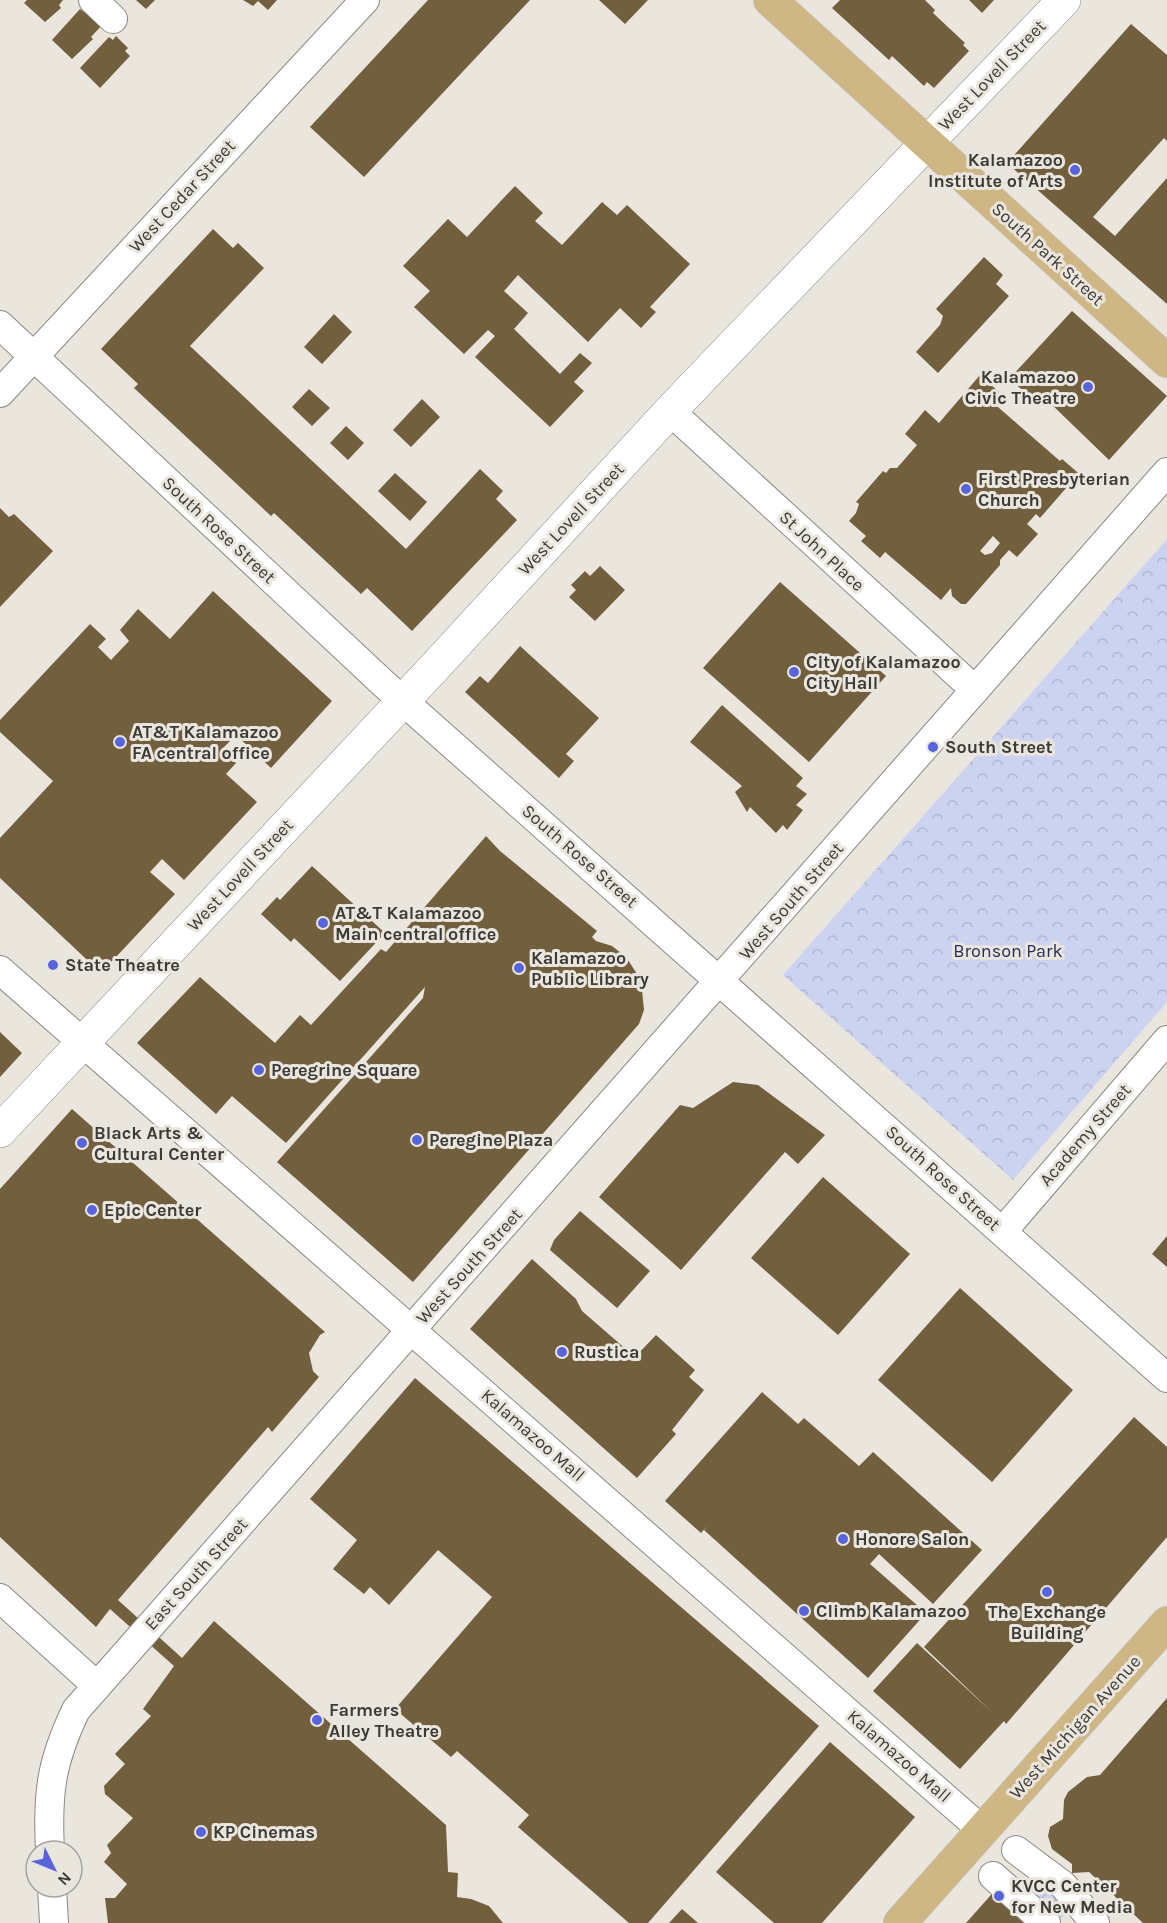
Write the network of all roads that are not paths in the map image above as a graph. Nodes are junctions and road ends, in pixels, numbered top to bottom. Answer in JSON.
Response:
{"nodes":[{"id":1,"x":93,"y":0,"type":"edge"},
{"id":2,"x":365,"y":0,"type":"edge"},
{"id":3,"x":770,"y":0,"type":"edge"},
{"id":4,"x":1064,"y":0,"type":"edge"},
{"id":5,"x":113,"y":19,"type":"dead end"},
{"id":6,"x":926,"y":144,"type":"junction"},
{"id":7,"x":0,"y":325,"type":"edge"},
{"id":8,"x":33,"y":358,"type":"junction"},
{"id":9,"x":1167,"y":361,"type":"edge"},
{"id":10,"x":0,"y":393,"type":"edge"},
{"id":11,"x":670,"y":411,"type":"junction"},
{"id":12,"x":1167,"y":472,"type":"edge"},
{"id":13,"x":975,"y":690,"type":"junction"},
{"id":14,"x":403,"y":701,"type":"junction"},
{"id":15,"x":0,"y":970,"type":"edge"},
{"id":16,"x":721,"y":981,"type":"junction"},
{"id":17,"x":1167,"y":1040,"type":"edge"},
{"id":18,"x":83,"y":1042,"type":"junction"},
{"id":19,"x":0,"y":1131,"type":"edge"},
{"id":20,"x":1003,"y":1231,"type":"junction"},
{"id":21,"x":413,"y":1329,"type":"junction"},
{"id":22,"x":1167,"y":1378,"type":"edge"},
{"id":23,"x":0,"y":1598,"type":"edge"},
{"id":24,"x":1167,"y":1623,"type":"edge"},
{"id":25,"x":97,"y":1686,"type":"junction"},
{"id":26,"x":982,"y":1830,"type":"junction"},
{"id":27,"x":49,"y":1839,"type":"edge"},
{"id":28,"x":1016,"y":1850,"type":"dead end"},
{"id":29,"x":993,"y":1876,"type":"dead end"},
{"id":30,"x":53,"y":1899,"type":"edge"},
{"id":31,"x":54,"y":1923,"type":"edge"},
{"id":32,"x":900,"y":1923,"type":"edge"},
{"id":33,"x":1046,"y":1923,"type":"edge"},
{"id":34,"x":1095,"y":1923,"type":"edge"}],
"edges":[{"from":1,"to":5,"type":"street"},
{"from":2,"to":8,"type":"street","name":"West Cedar Street"},
{"from":3,"to":6,"type":"main road","name":"South Park Street"},
{"from":4,"to":6,"type":"street","name":"West Lovell Street"},
{"from":6,"to":9,"type":"main road","name":"South Park Street"},
{"from":6,"to":11,"type":"street","name":"West Lovell Street"},
{"from":7,"to":8,"type":"street","name":"South Rose Street"},
{"from":8,"to":10,"type":"street","name":"West Cedar Street"},
{"from":8,"to":14,"type":"street","name":"South Rose Street"},
{"from":11,"to":13,"type":"street","name":"St John Place"},
{"from":11,"to":14,"type":"street","name":"West Lovell Street"},
{"from":12,"to":13,"type":"street","name":"West South Street"},
{"from":13,"to":16,"type":"street","name":"West South Street"},
{"from":14,"to":16,"type":"street","name":"South Rose Street"},
{"from":14,"to":18,"type":"street","name":"West Lovell Street"},
{"from":15,"to":18,"type":"street","name":"Kalamazoo Mall"},
{"from":16,"to":20,"type":"street","name":"South Rose Street"},
{"from":16,"to":21,"type":"street","name":"West South Street"},
{"from":17,"to":20,"type":"street","name":"Academy Street"},
{"from":18,"to":19,"type":"street","name":"West Lovell Street"},
{"from":18,"to":21,"type":"street","name":"Kalamazoo Mall"},
{"from":20,"to":22,"type":"street","name":"South Rose Street"},
{"from":21,"to":25,"type":"street","name":"East South Street"},
{"from":21,"to":26,"type":"street","name":"Kalamazoo Mall"},
{"from":23,"to":25,"type":"street"},
{"from":24,"to":26,"type":"main road","name":"West Michigan Avenue"},
{"from":25,"to":27,"type":"street","name":"East South Street"},
{"from":26,"to":32,"type":"main road","name":"West Michigan Avenue"},
{"from":28,"to":34,"type":"street"},
{"from":29,"to":33,"type":"street"},
{"from":30,"to":31,"type":"street"}]}
